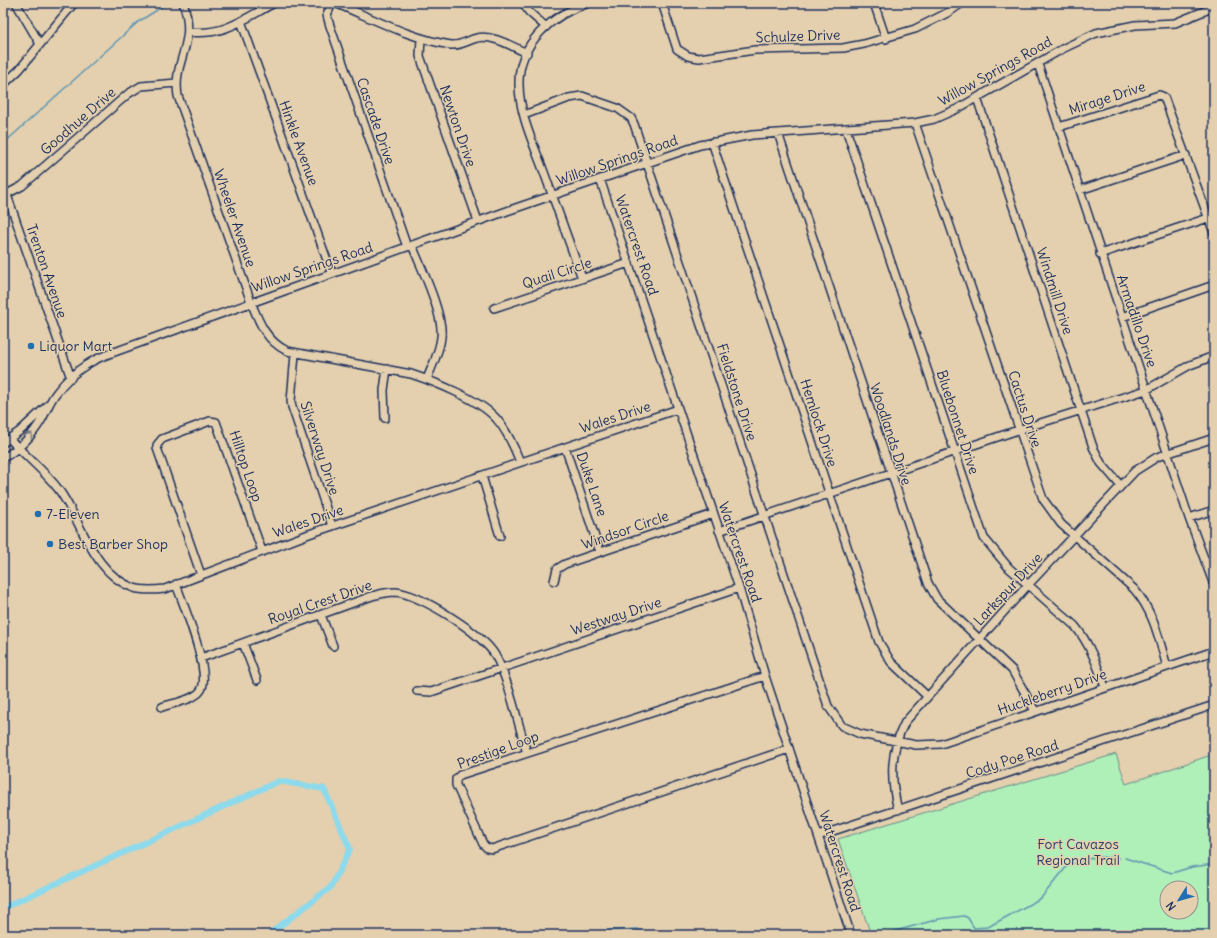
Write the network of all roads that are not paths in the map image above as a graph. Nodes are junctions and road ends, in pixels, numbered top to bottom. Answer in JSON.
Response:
{"nodes":[{"id":1,"x":16,"y":3,"type":"edge"},
{"id":2,"x":74,"y":3,"type":"edge"},
{"id":3,"x":183,"y":3,"type":"edge"},
{"id":4,"x":274,"y":3,"type":"edge"},
{"id":5,"x":332,"y":3,"type":"edge"},
{"id":6,"x":335,"y":3,"type":"edge"},
{"id":7,"x":523,"y":3,"type":"edge"},
{"id":8,"x":590,"y":3,"type":"edge"},
{"id":9,"x":662,"y":3,"type":"edge"},
{"id":10,"x":960,"y":4,"type":"edge"},
{"id":11,"x":875,"y":6,"type":"dead end"},
{"id":12,"x":1214,"y":7,"type":"edge"},
{"id":13,"x":241,"y":21,"type":"junction"},
{"id":14,"x":546,"y":27,"type":"junction"},
{"id":15,"x":189,"y":32,"type":"junction"},
{"id":16,"x":421,"y":38,"type":"junction"},
{"id":17,"x":886,"y":39,"type":"junction"},
{"id":18,"x":40,"y":44,"type":"junction"},
{"id":19,"x":527,"y":53,"type":"junction"},
{"id":20,"x":1038,"y":64,"type":"junction"},
{"id":21,"x":177,"y":83,"type":"junction"},
{"id":22,"x":3,"y":85,"type":"edge"},
{"id":23,"x":977,"y":98,"type":"junction"},
{"id":24,"x":524,"y":115,"type":"junction"},
{"id":25,"x":915,"y":123,"type":"junction"},
{"id":26,"x":1059,"y":127,"type":"junction"},
{"id":27,"x":846,"y":129,"type":"junction"},
{"id":28,"x":778,"y":133,"type":"junction"},
{"id":29,"x":712,"y":142,"type":"junction"},
{"id":30,"x":1186,"y":155,"type":"junction"},
{"id":31,"x":648,"y":163,"type":"junction"},
{"id":32,"x":600,"y":179,"type":"junction"},
{"id":33,"x":1080,"y":190,"type":"junction"},
{"id":34,"x":5,"y":195,"type":"edge"},
{"id":35,"x":552,"y":196,"type":"junction"},
{"id":36,"x":1208,"y":218,"type":"junction"},
{"id":37,"x":478,"y":221,"type":"junction"},
{"id":38,"x":1214,"y":233,"type":"edge"},
{"id":39,"x":409,"y":246,"type":"junction"},
{"id":40,"x":1100,"y":254,"type":"junction"},
{"id":41,"x":629,"y":263,"type":"junction"},
{"id":42,"x":332,"y":274,"type":"junction"},
{"id":43,"x":582,"y":278,"type":"junction"},
{"id":44,"x":1214,"y":285,"type":"edge"},
{"id":45,"x":251,"y":302,"type":"junction"},
{"id":46,"x":494,"y":308,"type":"dead end"},
{"id":47,"x":1122,"y":317,"type":"junction"},
{"id":48,"x":295,"y":354,"type":"junction"},
{"id":49,"x":1214,"y":356,"type":"edge"},
{"id":50,"x":387,"y":369,"type":"junction"},
{"id":51,"x":71,"y":378,"type":"junction"},
{"id":52,"x":427,"y":379,"type":"junction"},
{"id":53,"x":1146,"y":390,"type":"junction"},
{"id":54,"x":49,"y":404,"type":"junction"},
{"id":55,"x":678,"y":409,"type":"junction"},
{"id":56,"x":1081,"y":410,"type":"junction"},
{"id":57,"x":385,"y":418,"type":"dead end"},
{"id":58,"x":1018,"y":430,"type":"junction"},
{"id":59,"x":1214,"y":438,"type":"edge"},
{"id":60,"x":10,"y":439,"type":"junction"},
{"id":61,"x":3,"y":443,"type":"edge"},
{"id":62,"x":566,"y":447,"type":"junction"},
{"id":63,"x":18,"y":448,"type":"junction"},
{"id":64,"x":954,"y":452,"type":"junction"},
{"id":65,"x":1168,"y":453,"type":"junction"},
{"id":66,"x":3,"y":458,"type":"edge"},
{"id":67,"x":520,"y":462,"type":"junction"},
{"id":68,"x":890,"y":474,"type":"junction"},
{"id":69,"x":482,"y":476,"type":"junction"},
{"id":70,"x":1120,"y":485,"type":"junction"},
{"id":71,"x":829,"y":495,"type":"junction"},
{"id":72,"x":1214,"y":510,"type":"edge"},
{"id":73,"x":713,"y":514,"type":"junction"},
{"id":74,"x":764,"y":516,"type":"junction"},
{"id":75,"x":1189,"y":518,"type":"junction"},
{"id":76,"x":332,"y":526,"type":"junction"},
{"id":77,"x":720,"y":531,"type":"junction"},
{"id":78,"x":500,"y":536,"type":"dead end"},
{"id":79,"x":1074,"y":536,"type":"junction"},
{"id":80,"x":262,"y":551,"type":"junction"},
{"id":81,"x":600,"y":552,"type":"junction"},
{"id":82,"x":201,"y":575,"type":"junction"},
{"id":83,"x":554,"y":581,"type":"dead end"},
{"id":84,"x":1214,"y":583,"type":"edge"},
{"id":85,"x":176,"y":584,"type":"junction"},
{"id":86,"x":1028,"y":585,"type":"junction"},
{"id":87,"x":739,"y":588,"type":"junction"},
{"id":88,"x":321,"y":614,"type":"junction"},
{"id":89,"x":980,"y":638,"type":"junction"},
{"id":90,"x":243,"y":643,"type":"junction"},
{"id":91,"x":333,"y":646,"type":"dead end"},
{"id":92,"x":1214,"y":651,"type":"edge"},
{"id":93,"x":202,"y":658,"type":"junction"},
{"id":94,"x":1167,"y":667,"type":"junction"},
{"id":95,"x":500,"y":668,"type":"junction"},
{"id":96,"x":765,"y":676,"type":"junction"},
{"id":97,"x":257,"y":680,"type":"dead end"},
{"id":98,"x":1105,"y":687,"type":"junction"},
{"id":99,"x":417,"y":690,"type":"dead end"},
{"id":100,"x":927,"y":696,"type":"junction"},
{"id":101,"x":1214,"y":704,"type":"edge"},
{"id":102,"x":162,"y":707,"type":"dead end"},
{"id":103,"x":1035,"y":711,"type":"junction"},
{"id":104,"x":897,"y":741,"type":"junction"},
{"id":105,"x":789,"y":749,"type":"junction"},
{"id":106,"x":527,"y":753,"type":"junction"},
{"id":107,"x":898,"y":810,"type":"junction"},
{"id":108,"x":818,"y":836,"type":"junction"},
{"id":109,"x":851,"y":935,"type":"edge"}],
"edges":[{"from":1,"to":18,"type":"street"},
{"from":2,"to":18,"type":"street"},
{"from":3,"to":15,"type":"street","name":"Wheeler Avenue"},
{"from":4,"to":13,"type":"street"},
{"from":5,"to":39,"type":"street","name":"Cascade Drive"},
{"from":6,"to":16,"type":"street"},
{"from":7,"to":14,"type":"street"},
{"from":8,"to":14,"type":"street"},
{"from":9,"to":17,"type":"street","name":"Schulze Drive"},
{"from":10,"to":17,"type":"street","name":"Schulze Drive"},
{"from":11,"to":17,"type":"street"},
{"from":12,"to":20,"type":"street","name":"Willow Springs Road"},
{"from":13,"to":15,"type":"street"},
{"from":13,"to":42,"type":"street","name":"Hinkle Avenue"},
{"from":14,"to":19,"type":"street"},
{"from":15,"to":21,"type":"street","name":"Wheeler Avenue"},
{"from":16,"to":19,"type":"street"},
{"from":16,"to":37,"type":"street","name":"Newton Drive"},
{"from":18,"to":22,"type":"street"},
{"from":19,"to":24,"type":"street"},
{"from":20,"to":23,"type":"street","name":"Willow Springs Road"},
{"from":20,"to":26,"type":"street","name":"Armadillo Drive"},
{"from":21,"to":34,"type":"street","name":"Goodhue Drive"},
{"from":21,"to":45,"type":"street","name":"Wheeler Avenue"},
{"from":23,"to":25,"type":"street","name":"Willow Springs Road"},
{"from":23,"to":56,"type":"street","name":"Windmill Drive"},
{"from":24,"to":31,"type":"street","name":"Fieldstone Drive"},
{"from":24,"to":35,"type":"street"},
{"from":25,"to":27,"type":"street","name":"Willow Springs Road"},
{"from":25,"to":58,"type":"street","name":"Cactus Drive"},
{"from":26,"to":30,"type":"street","name":"Mirage Drive"},
{"from":26,"to":33,"type":"street","name":"Armadillo Drive"},
{"from":27,"to":28,"type":"street","name":"Willow Springs Road"},
{"from":27,"to":64,"type":"street","name":"Bluebonnet Drive"},
{"from":28,"to":29,"type":"street","name":"Willow Springs Road"},
{"from":28,"to":68,"type":"street","name":"Woodlands Drive"},
{"from":29,"to":31,"type":"street","name":"Willow Springs Road"},
{"from":29,"to":71,"type":"street","name":"Hemlock Drive"},
{"from":30,"to":33,"type":"street"},
{"from":30,"to":36,"type":"street"},
{"from":31,"to":32,"type":"street","name":"Willow Springs Road"},
{"from":31,"to":74,"type":"street","name":"Fieldstone Drive"},
{"from":32,"to":35,"type":"street","name":"Willow Springs Road"},
{"from":32,"to":41,"type":"street","name":"Watercrest Road"},
{"from":33,"to":40,"type":"street","name":"Armadillo Drive"},
{"from":34,"to":51,"type":"street","name":"Trenton Avenue"},
{"from":35,"to":37,"type":"street","name":"Willow Springs Road"},
{"from":35,"to":43,"type":"street"},
{"from":36,"to":38,"type":"street"},
{"from":36,"to":40,"type":"street"},
{"from":37,"to":39,"type":"street","name":"Willow Springs Road"},
{"from":39,"to":42,"type":"street","name":"Willow Springs Road"},
{"from":39,"to":52,"type":"street","name":"Cascade Drive"},
{"from":40,"to":47,"type":"street","name":"Armadillo Drive"},
{"from":41,"to":43,"type":"street","name":"Quail Circle"},
{"from":41,"to":55,"type":"street","name":"Watercrest Road"},
{"from":42,"to":45,"type":"street","name":"Willow Springs Road"},
{"from":43,"to":46,"type":"street","name":"Quail Circle"},
{"from":44,"to":47,"type":"street"},
{"from":45,"to":48,"type":"street","name":"Wheeler Avenue"},
{"from":45,"to":51,"type":"street","name":"Willow Springs Road"},
{"from":47,"to":53,"type":"street","name":"Armadillo Drive"},
{"from":48,"to":50,"type":"street","name":"Wheeler Avenue"},
{"from":48,"to":76,"type":"street","name":"Silverway Drive"},
{"from":49,"to":53,"type":"street"},
{"from":50,"to":52,"type":"street","name":"Wheeler Avenue"},
{"from":50,"to":57,"type":"street"},
{"from":51,"to":54,"type":"street","name":"Willow Springs Road"},
{"from":52,"to":67,"type":"street","name":"Wheeler Avenue"},
{"from":53,"to":56,"type":"street"},
{"from":53,"to":65,"type":"street","name":"Armadillo Drive"},
{"from":54,"to":60,"type":"street","name":"Willow Springs Road"},
{"from":63,"to":54,"type":"street","name":"Willow Springs Road","one_way":true},
{"from":55,"to":62,"type":"street","name":"Wales Drive"},
{"from":55,"to":73,"type":"street","name":"Watercrest Road"},
{"from":56,"to":58,"type":"street"},
{"from":56,"to":70,"type":"street","name":"Windmill Drive"},
{"from":58,"to":64,"type":"street"},
{"from":58,"to":79,"type":"street","name":"Cactus Drive"},
{"from":59,"to":65,"type":"street","name":"Larkspur Drive"},
{"from":60,"to":61,"type":"street","name":"Willow Springs Road"},
{"from":60,"to":63,"type":"street","name":"Wales Drive"},
{"from":62,"to":67,"type":"street","name":"Wales Drive"},
{"from":62,"to":81,"type":"street","name":"Duke Lane"},
{"from":63,"to":66,"type":"street","name":"Willow Springs Road"},
{"from":63,"to":85,"type":"street","name":"Wales Drive"},
{"from":64,"to":68,"type":"street"},
{"from":64,"to":86,"type":"street","name":"Bluebonnet Drive"},
{"from":65,"to":70,"type":"street","name":"Larkspur Drive"},
{"from":65,"to":75,"type":"street","name":"Armadillo Drive"},
{"from":67,"to":69,"type":"street","name":"Wales Drive"},
{"from":68,"to":71,"type":"street"},
{"from":68,"to":89,"type":"street","name":"Woodlands Drive"},
{"from":69,"to":76,"type":"street","name":"Wales Drive"},
{"from":69,"to":78,"type":"street"},
{"from":70,"to":79,"type":"street","name":"Larkspur Drive"},
{"from":71,"to":74,"type":"street"},
{"from":71,"to":100,"type":"street","name":"Hemlock Drive"},
{"from":72,"to":75,"type":"street"},
{"from":73,"to":77,"type":"street","name":"Watercrest Road"},
{"from":73,"to":81,"type":"street","name":"Windsor Circle"},
{"from":74,"to":77,"type":"street"},
{"from":74,"to":104,"type":"street","name":"Fieldstone Drive"},
{"from":75,"to":84,"type":"street","name":"Armadillo Drive"},
{"from":76,"to":80,"type":"street","name":"Wales Drive"},
{"from":77,"to":87,"type":"street","name":"Watercrest Road"},
{"from":79,"to":86,"type":"street","name":"Larkspur Drive"},
{"from":79,"to":94,"type":"street","name":"Cactus Drive"},
{"from":80,"to":82,"type":"street","name":"Wales Drive"},
{"from":80,"to":82,"type":"street","name":"Hilltop Loop"},
{"from":81,"to":83,"type":"street","name":"Windsor Circle"},
{"from":82,"to":85,"type":"street","name":"Wales Drive"},
{"from":85,"to":93,"type":"street"},
{"from":86,"to":89,"type":"street","name":"Larkspur Drive"},
{"from":86,"to":98,"type":"street","name":"Bluebonnet Drive"},
{"from":87,"to":95,"type":"street","name":"Westway Drive"},
{"from":87,"to":96,"type":"street","name":"Watercrest Road"},
{"from":88,"to":90,"type":"street","name":"Royal Crest Drive"},
{"from":88,"to":91,"type":"street"},
{"from":88,"to":95,"type":"street","name":"Royal Crest Drive"},
{"from":89,"to":100,"type":"street","name":"Larkspur Drive"},
{"from":89,"to":103,"type":"street","name":"Woodlands Drive"},
{"from":90,"to":93,"type":"street","name":"Royal Crest Drive"},
{"from":90,"to":97,"type":"street"},
{"from":92,"to":94,"type":"street","name":"Huckleberry Drive"},
{"from":93,"to":102,"type":"street"},
{"from":94,"to":98,"type":"street","name":"Huckleberry Drive"},
{"from":95,"to":99,"type":"street","name":"Westway Drive"},
{"from":95,"to":106,"type":"street","name":"Royal Crest Drive"},
{"from":96,"to":105,"type":"street","name":"Watercrest Road"},
{"from":96,"to":106,"type":"street","name":"Prestige Loop"},
{"from":98,"to":103,"type":"street","name":"Huckleberry Drive"},
{"from":100,"to":104,"type":"street","name":"Larkspur Drive"},
{"from":101,"to":107,"type":"street","name":"Cody Poe Road"},
{"from":103,"to":104,"type":"street","name":"Huckleberry Drive"},
{"from":104,"to":107,"type":"street","name":"Larkspur Drive"},
{"from":105,"to":106,"type":"street","name":"Prestige Loop"},
{"from":105,"to":108,"type":"street","name":"Watercrest Road"},
{"from":107,"to":108,"type":"street","name":"Cody Poe Road"},
{"from":108,"to":109,"type":"street","name":"Watercrest Road"}]}
